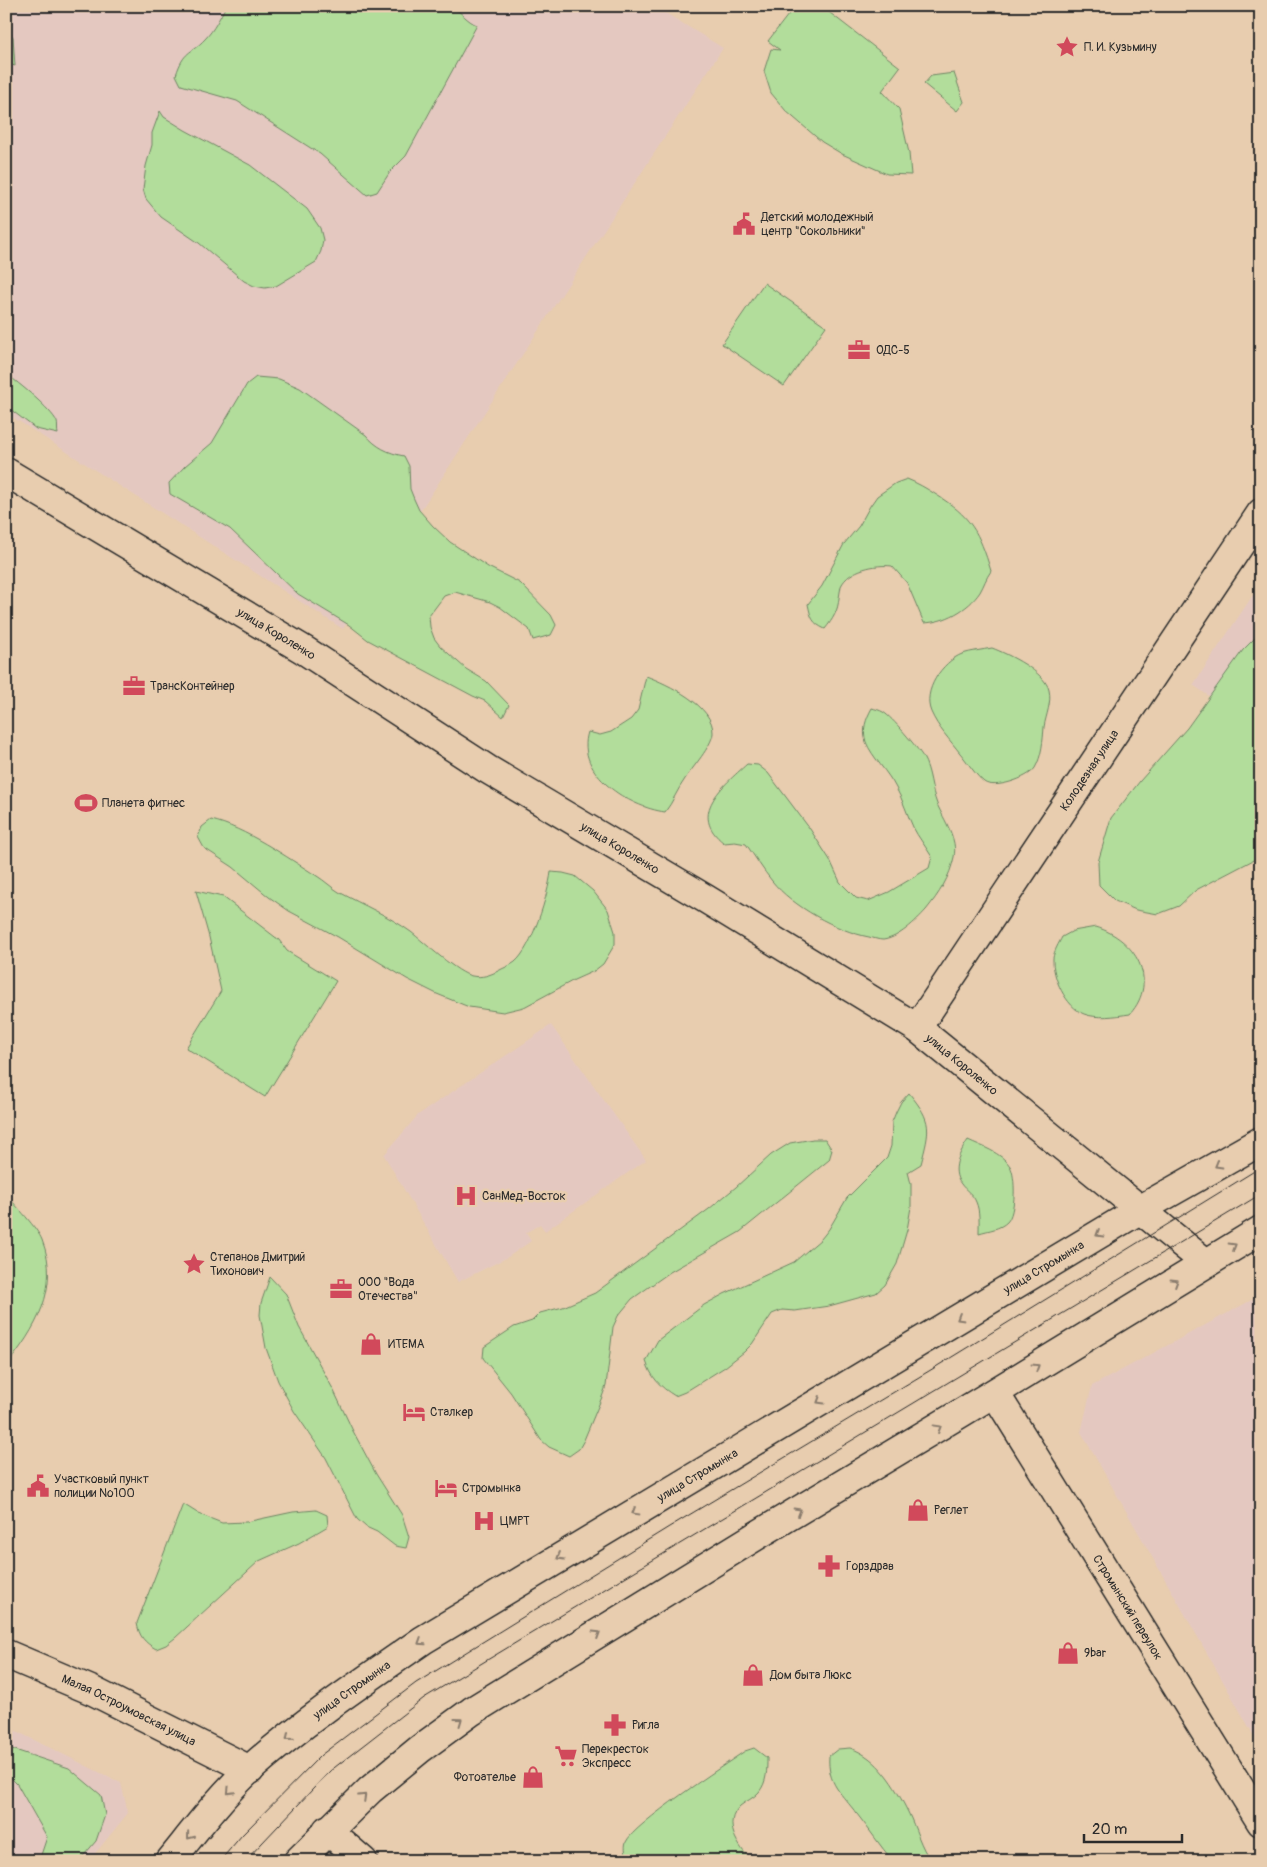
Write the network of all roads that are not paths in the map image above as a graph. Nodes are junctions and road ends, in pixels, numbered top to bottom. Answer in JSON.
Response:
{"nodes":[{"id":1,"x":6,"y":472,"type":"edge"},
{"id":2,"x":1261,"y":513,"type":"edge"},
{"id":3,"x":917,"y":1028,"type":"junction"},
{"id":4,"x":1261,"y":1141,"type":"edge"},
{"id":5,"x":1141,"y":1209,"type":"junction"},
{"id":6,"x":1261,"y":1230,"type":"edge"},
{"id":7,"x":1206,"y":1263,"type":"junction"},
{"id":8,"x":995,"y":1393,"type":"junction"},
{"id":9,"x":6,"y":1654,"type":"edge"},
{"id":10,"x":250,"y":1770,"type":"junction"},
{"id":11,"x":1261,"y":1822,"type":"edge"},
{"id":12,"x":327,"y":1830,"type":"junction"},
{"id":13,"x":170,"y":1861,"type":"edge"},
{"id":14,"x":298,"y":1861,"type":"edge"},
{"id":15,"x":362,"y":1861,"type":"edge"}],
"edges":[{"from":1,"to":3,"type":"street","name":"улица Короленко"},
{"from":2,"to":3,"type":"street","name":"Колодезная улица"},
{"from":3,"to":5,"type":"street","name":"улица Короленко"},
{"from":4,"to":5,"type":"street","name":"улица Стромынка","one_way":true},
{"from":5,"to":7,"type":"street","name":"улица Короленко"},
{"from":5,"to":10,"type":"street","name":"улица Стромынка","one_way":true},
{"from":7,"to":6,"type":"street","one_way":true},
{"from":8,"to":7,"type":"street","one_way":true},
{"from":8,"to":11,"type":"street","name":"Стромынский переулок"},
{"from":12,"to":8,"type":"street","one_way":true},
{"from":9,"to":10,"type":"street","name":"Малая Остроумовская улица"},
{"from":10,"to":13,"type":"street","name":"улица Стромынка","one_way":true},
{"from":12,"to":14,"type":"street"},
{"from":12,"to":15,"type":"street"}]}
